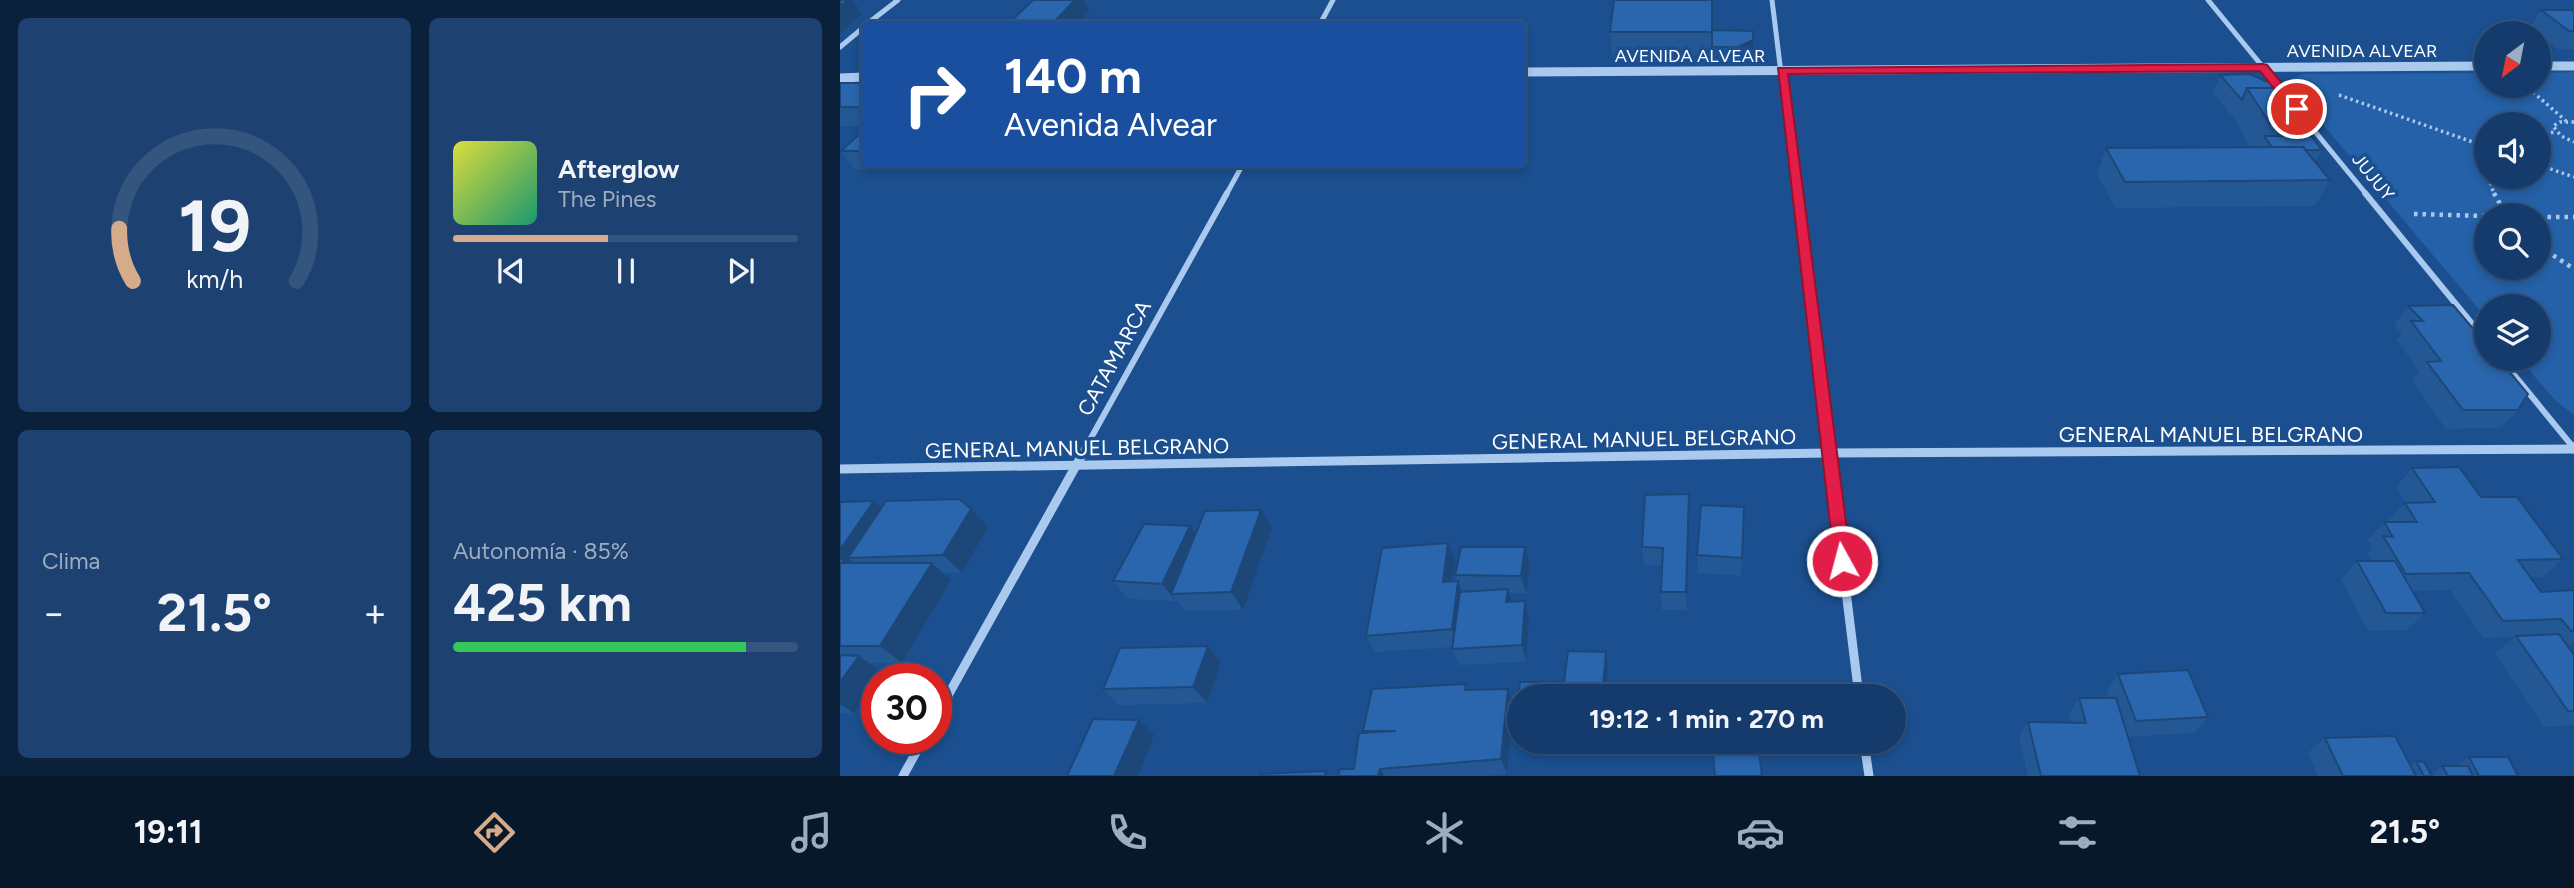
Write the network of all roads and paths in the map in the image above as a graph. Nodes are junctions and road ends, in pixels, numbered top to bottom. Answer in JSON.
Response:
{"nodes":[{"id":1,"x":898,"y":0,"type":"edge"},
{"id":2,"x":1333,"y":0,"type":"edge"},
{"id":3,"x":1772,"y":0,"type":"edge"},
{"id":4,"x":2208,"y":0,"type":"edge"},
{"id":5,"x":872,"y":21,"type":"edge"},
{"id":6,"x":1322,"y":21,"type":"edge"},
{"id":7,"x":861,"y":30,"type":"edge"},
{"id":8,"x":840,"y":47,"type":"edge"},
{"id":9,"x":2474,"y":66,"type":"edge"},
{"id":10,"x":2552,"y":66,"type":"edge"},
{"id":11,"x":2574,"y":66,"type":"edge"},
{"id":12,"x":2263,"y":68,"type":"junction"},
{"id":13,"x":1782,"y":71,"type":"junction"},
{"id":14,"x":1526,"y":72,"type":"edge"},
{"id":15,"x":840,"y":78,"type":"edge"},
{"id":16,"x":861,"y":78,"type":"edge"},
{"id":17,"x":2329,"y":91,"type":"dead end"},
{"id":18,"x":2540,"y":98,"type":"edge"},
{"id":19,"x":2289,"y":99,"type":"edge"},
{"id":20,"x":2306,"y":120,"type":"edge"},
{"id":21,"x":2566,"y":121,"type":"junction"},
{"id":22,"x":2574,"y":122,"type":"edge"},
{"id":23,"x":2556,"y":132,"type":"junction"},
{"id":24,"x":2551,"y":133,"type":"edge"},
{"id":25,"x":2474,"y":142,"type":"edge"},
{"id":26,"x":2574,"y":142,"type":"edge"},
{"id":27,"x":1241,"y":168,"type":"edge"},
{"id":28,"x":2551,"y":169,"type":"edge"},
{"id":29,"x":2574,"y":177,"type":"edge"},
{"id":30,"x":2382,"y":214,"type":"junction"},
{"id":31,"x":2474,"y":216,"type":"edge"},
{"id":32,"x":2551,"y":216,"type":"edge"},
{"id":33,"x":2574,"y":217,"type":"edge"},
{"id":34,"x":2551,"y":254,"type":"edge"},
{"id":35,"x":2574,"y":269,"type":"edge"},
{"id":36,"x":2474,"y":326,"type":"edge"},
{"id":37,"x":2511,"y":371,"type":"edge"},
{"id":38,"x":2574,"y":449,"type":"edge"},
{"id":39,"x":1828,"y":453,"type":"junction"},
{"id":40,"x":1076,"y":466,"type":"junction"},
{"id":41,"x":840,"y":469,"type":"edge"},
{"id":42,"x":1857,"y":684,"type":"edge"},
{"id":43,"x":952,"y":688,"type":"edge"},
{"id":44,"x":915,"y":754,"type":"edge"},
{"id":45,"x":1866,"y":754,"type":"edge"},
{"id":46,"x":903,"y":776,"type":"edge"},
{"id":47,"x":1869,"y":776,"type":"edge"}],
"edges":[{"from":1,"to":5,"type":"street"},
{"from":2,"to":6,"type":"street"},
{"from":3,"to":13,"type":"street"},
{"from":4,"to":12,"type":"street"},
{"from":7,"to":8,"type":"street"},
{"from":9,"to":12,"type":"street","name":"AVENIDA ALVEAR"},
{"from":10,"to":11,"type":"street"},
{"from":12,"to":13,"type":"street","name":"AVENIDA ALVEAR"},
{"from":12,"to":19,"type":"street"},
{"from":13,"to":14,"type":"street","name":"AVENIDA ALVEAR"},
{"from":13,"to":39,"type":"street"},
{"from":15,"to":16,"type":"street"},
{"from":17,"to":25,"type":"path"},
{"from":18,"to":21,"type":"path"},
{"from":20,"to":30,"type":"street","name":"JUJUY"},
{"from":21,"to":22,"type":"path"},
{"from":21,"to":23,"type":"path"},
{"from":23,"to":24,"type":"path"},
{"from":23,"to":26,"type":"path"},
{"from":27,"to":40,"type":"street","name":"CATAMARCA"},
{"from":28,"to":29,"type":"path"},
{"from":30,"to":31,"type":"path"},
{"from":30,"to":36,"type":"street","name":"JUJUY"},
{"from":32,"to":33,"type":"path"},
{"from":34,"to":35,"type":"path"},
{"from":37,"to":38,"type":"street"},
{"from":38,"to":39,"type":"street","name":"GENERAL MANUEL BELGRANO"},
{"from":39,"to":40,"type":"street","name":"GENERAL MANUEL BELGRANO"},
{"from":39,"to":42,"type":"street"},
{"from":40,"to":41,"type":"street","name":"GENERAL MANUEL BELGRANO"},
{"from":40,"to":43,"type":"street","name":"CATAMARCA"},
{"from":44,"to":46,"type":"street"},
{"from":45,"to":47,"type":"street"}]}
